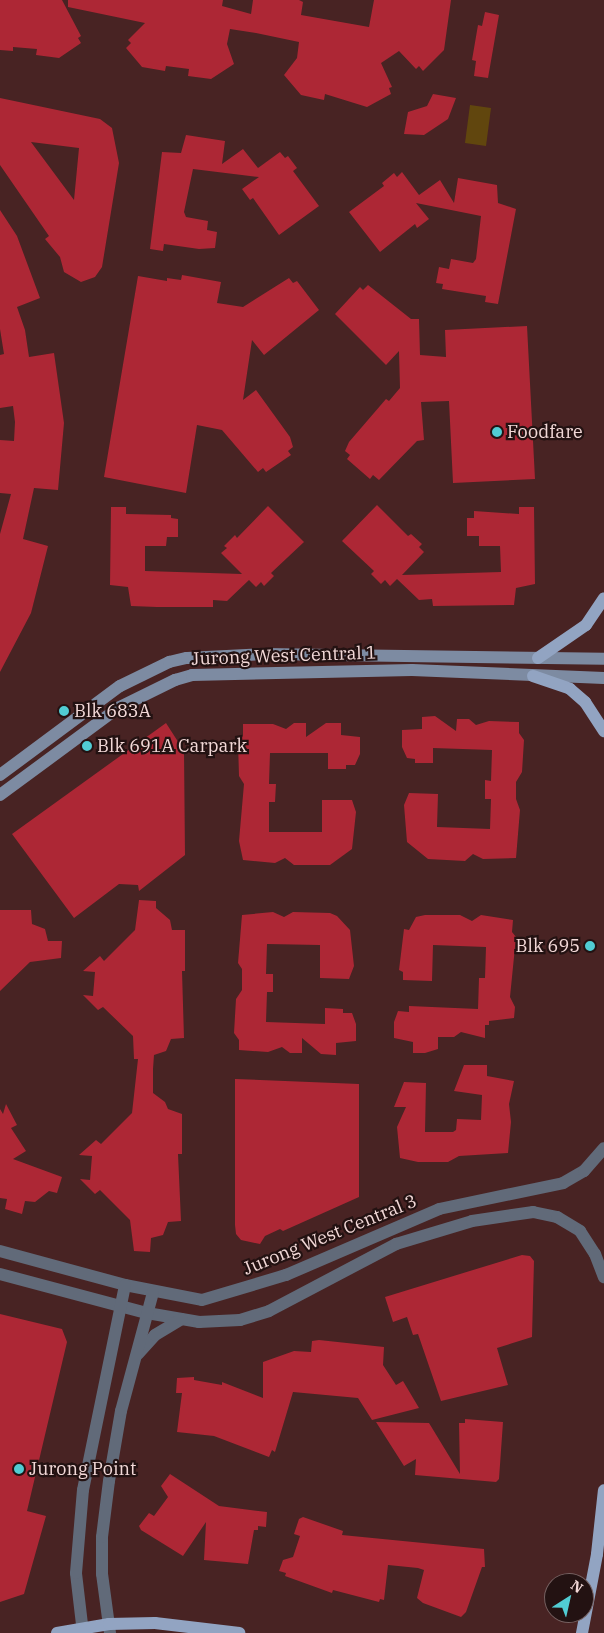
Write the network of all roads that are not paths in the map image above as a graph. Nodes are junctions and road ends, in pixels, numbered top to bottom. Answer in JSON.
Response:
{"nodes":[{"id":1,"x":604,"y":598,"type":"edge"},
{"id":2,"x":538,"y":658,"type":"junction"},
{"id":3,"x":604,"y":659,"type":"edge"},
{"id":4,"x":533,"y":676,"type":"junction"},
{"id":5,"x":604,"y":678,"type":"edge"},
{"id":6,"x":604,"y":731,"type":"edge"},
{"id":7,"x":0,"y":775,"type":"edge"},
{"id":8,"x":0,"y":795,"type":"edge"},
{"id":9,"x":604,"y":1148,"type":"edge"},
{"id":10,"x":0,"y":1252,"type":"edge"},
{"id":11,"x":0,"y":1274,"type":"edge"},
{"id":12,"x":604,"y":1277,"type":"edge"},
{"id":13,"x":125,"y":1285,"type":"junction"},
{"id":14,"x":153,"y":1292,"type":"junction"},
{"id":15,"x":121,"y":1307,"type":"junction"},
{"id":16,"x":147,"y":1313,"type":"junction"},
{"id":17,"x":182,"y":1319,"type":"junction"},
{"id":18,"x":135,"y":1356,"type":"junction"},
{"id":19,"x":604,"y":1490,"type":"edge"},
{"id":20,"x":593,"y":1573,"type":"edge"},
{"id":21,"x":581,"y":1623,"type":"edge"},
{"id":22,"x":109,"y":1628,"type":"edge"},
{"id":23,"x":83,"y":1630,"type":"edge"},
{"id":24,"x":57,"y":1633,"type":"edge"},
{"id":25,"x":239,"y":1633,"type":"edge"},
{"id":26,"x":573,"y":1633,"type":"edge"}],
"edges":[{"from":1,"to":2,"type":"main road"},
{"from":2,"to":3,"type":"street","name":"Jurong West Central 1"},
{"from":2,"to":7,"type":"street","name":"Jurong West Central 1"},
{"from":4,"to":5,"type":"street","name":"Jurong West Central 1"},
{"from":4,"to":6,"type":"main road"},
{"from":4,"to":8,"type":"street","name":"Jurong West Central 1"},
{"from":9,"to":14,"type":"street","name":"Jurong West Central 3"},
{"from":10,"to":13,"type":"street","name":"Jurong West Central 3"},
{"from":11,"to":15,"type":"street","name":"Jurong West Central 3"},
{"from":12,"to":17,"type":"street","name":"Jurong West Central 3"},
{"from":13,"to":14,"type":"street","name":"Jurong West Central 3"},
{"from":13,"to":15,"type":"street"},
{"from":14,"to":16,"type":"street"},
{"from":15,"to":16,"type":"street","name":"Jurong West Central 3"},
{"from":15,"to":23,"type":"street"},
{"from":16,"to":17,"type":"street","name":"Jurong West Central 3"},
{"from":16,"to":18,"type":"street"},
{"from":17,"to":18,"type":"street"},
{"from":18,"to":22,"type":"street"},
{"from":19,"to":20,"type":"main road"},
{"from":21,"to":26,"type":"main road"},
{"from":22,"to":23,"type":"main road"},
{"from":22,"to":25,"type":"main road"},
{"from":23,"to":24,"type":"main road"}]}
